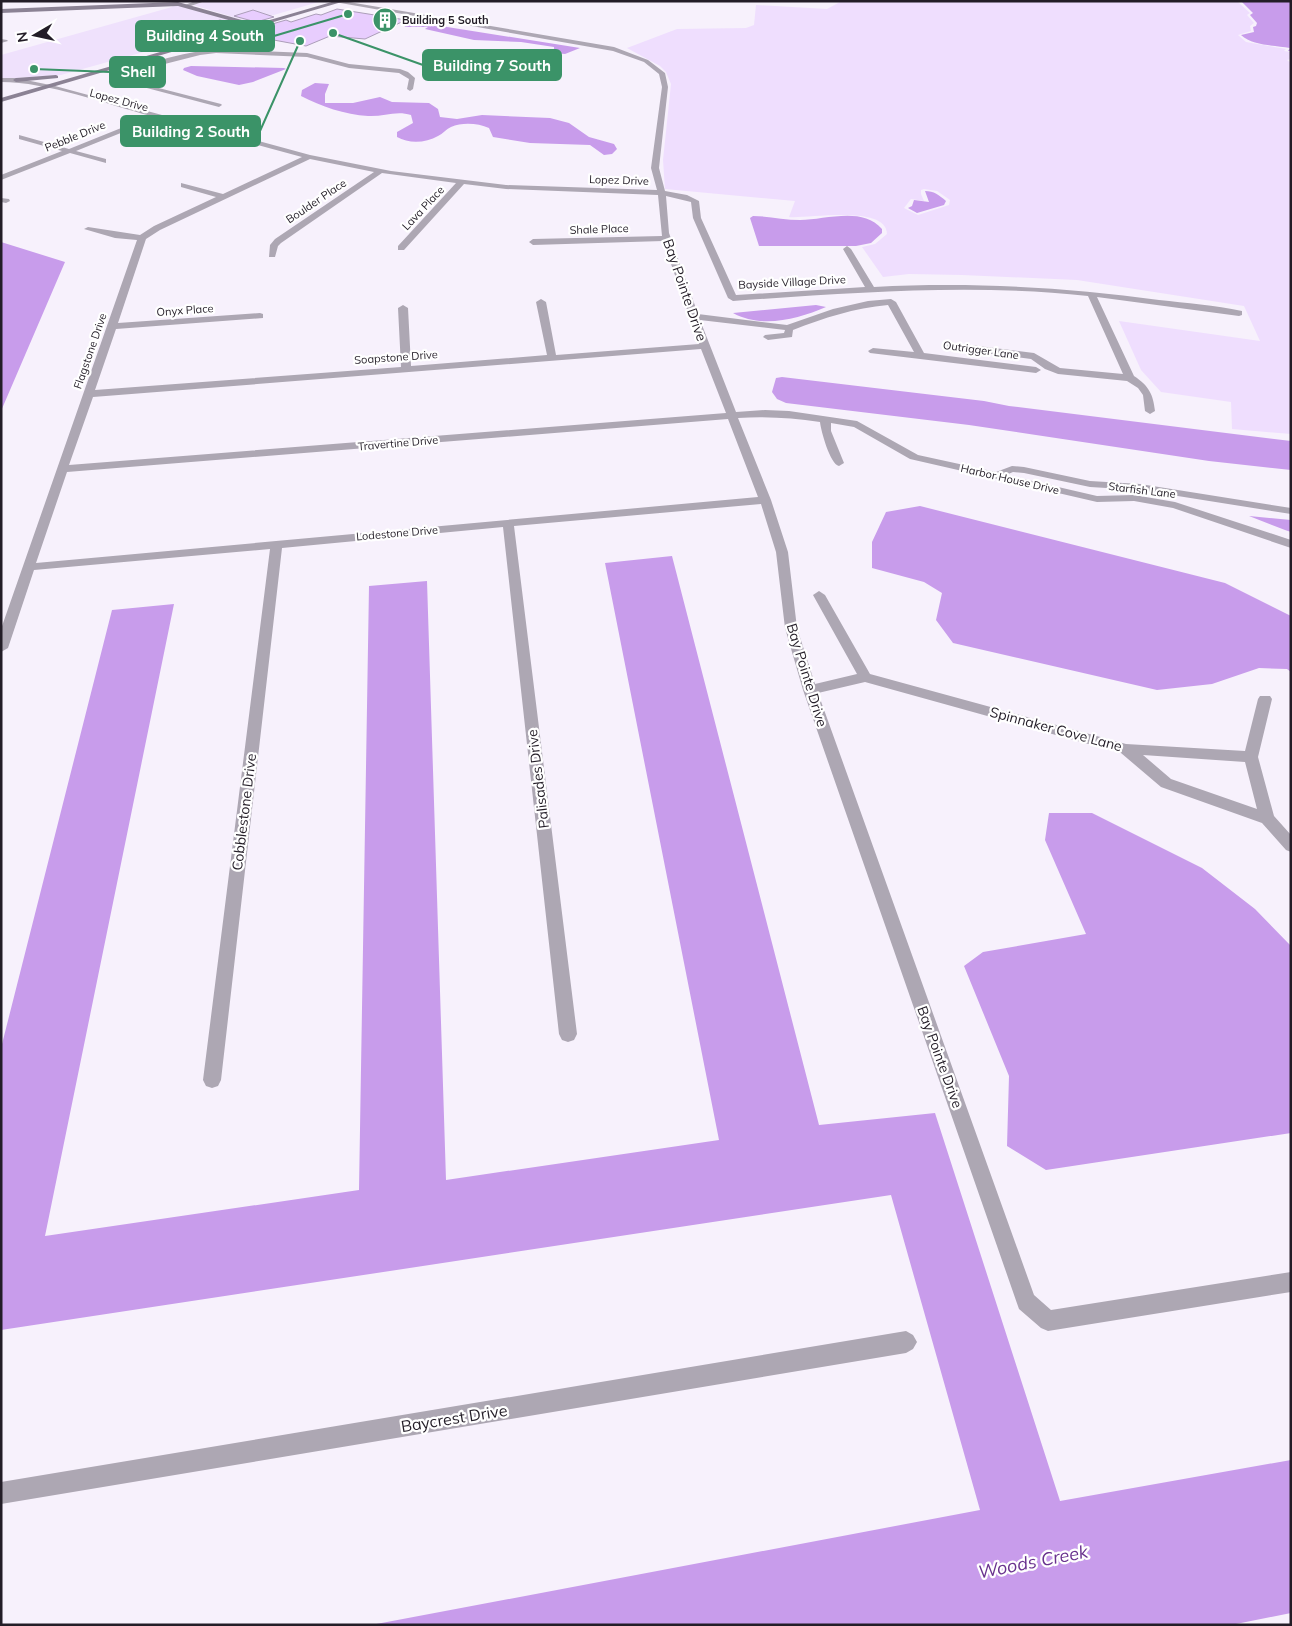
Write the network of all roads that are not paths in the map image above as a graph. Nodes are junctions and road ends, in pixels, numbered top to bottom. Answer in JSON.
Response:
{"nodes":[{"id":1,"x":202,"y":1,"type":"edge"},
{"id":2,"x":326,"y":1,"type":"edge"},
{"id":3,"x":337,"y":2,"type":"edge"},
{"id":4,"x":134,"y":3,"type":"edge"},
{"id":5,"x":188,"y":6,"type":"junction"},
{"id":6,"x":1,"y":11,"type":"edge"},
{"id":7,"x":250,"y":24,"type":"junction"},
{"id":8,"x":259,"y":26,"type":"junction"},
{"id":9,"x":149,"y":52,"type":"junction"},
{"id":10,"x":156,"y":56,"type":"junction"},
{"id":11,"x":169,"y":61,"type":"junction"},
{"id":12,"x":62,"y":76,"type":"junction"},
{"id":13,"x":1,"y":80,"type":"edge"},
{"id":14,"x":16,"y":80,"type":"junction"},
{"id":15,"x":33,"y":84,"type":"junction"},
{"id":16,"x":43,"y":87,"type":"junction"},
{"id":17,"x":410,"y":89,"type":"dead end"},
{"id":18,"x":1,"y":94,"type":"edge"},
{"id":19,"x":1,"y":100,"type":"edge"},
{"id":20,"x":219,"y":105,"type":"dead end"},
{"id":21,"x":158,"y":116,"type":"junction"},
{"id":22,"x":148,"y":119,"type":"junction"},
{"id":23,"x":22,"y":137,"type":"dead end"},
{"id":24,"x":67,"y":151,"type":"junction"},
{"id":25,"x":305,"y":159,"type":"junction"},
{"id":26,"x":103,"y":161,"type":"dead end"},
{"id":27,"x":376,"y":174,"type":"junction"},
{"id":28,"x":1,"y":178,"type":"edge"},
{"id":29,"x":184,"y":185,"type":"dead end"},
{"id":30,"x":458,"y":185,"type":"junction"},
{"id":31,"x":662,"y":195,"type":"junction"},
{"id":32,"x":223,"y":197,"type":"junction"},
{"id":33,"x":88,"y":229,"type":"dead end"},
{"id":34,"x":142,"y":238,"type":"junction"},
{"id":35,"x":667,"y":238,"type":"junction"},
{"id":36,"x":533,"y":242,"type":"dead end"},
{"id":37,"x":401,"y":248,"type":"dead end"},
{"id":38,"x":848,"y":249,"type":"dead end"},
{"id":39,"x":272,"y":255,"type":"dead end"},
{"id":40,"x":871,"y":290,"type":"junction"},
{"id":41,"x":1091,"y":294,"type":"junction"},
{"id":42,"x":541,"y":302,"type":"dead end"},
{"id":43,"x":403,"y":308,"type":"dead end"},
{"id":44,"x":1239,"y":313,"type":"dead end"},
{"id":45,"x":260,"y":316,"type":"dead end"},
{"id":46,"x":694,"y":316,"type":"junction"},
{"id":47,"x":112,"y":326,"type":"junction"},
{"id":48,"x":788,"y":328,"type":"junction"},
{"id":49,"x":768,"y":337,"type":"dead end"},
{"id":50,"x":947,"y":345,"type":"dead end"},
{"id":51,"x":705,"y":346,"type":"junction"},
{"id":52,"x":873,"y":351,"type":"dead end"},
{"id":53,"x":921,"y":355,"type":"junction"},
{"id":54,"x":552,"y":357,"type":"junction"},
{"id":55,"x":406,"y":369,"type":"junction"},
{"id":56,"x":1036,"y":370,"type":"dead end"},
{"id":57,"x":1130,"y":378,"type":"junction"},
{"id":58,"x":88,"y":394,"type":"junction"},
{"id":59,"x":1150,"y":412,"type":"dead end"},
{"id":60,"x":733,"y":416,"type":"junction"},
{"id":61,"x":825,"y":420,"type":"junction"},
{"id":62,"x":839,"y":462,"type":"dead end"},
{"id":63,"x":64,"y":469,"type":"junction"},
{"id":64,"x":995,"y":475,"type":"junction"},
{"id":65,"x":765,"y":500,"type":"junction"},
{"id":66,"x":1291,"y":510,"type":"edge"},
{"id":67,"x":508,"y":523,"type":"junction"},
{"id":68,"x":1291,"y":544,"type":"edge"},
{"id":69,"x":276,"y":545,"type":"junction"},
{"id":70,"x":30,"y":567,"type":"junction"},
{"id":71,"x":818,"y":595,"type":"dead end"},
{"id":72,"x":1,"y":648,"type":"edge"},
{"id":73,"x":865,"y":677,"type":"junction"},
{"id":74,"x":810,"y":690,"type":"junction"},
{"id":75,"x":1265,"y":699,"type":"dead end"},
{"id":76,"x":1126,"y":749,"type":"junction"},
{"id":77,"x":1251,"y":757,"type":"junction"},
{"id":78,"x":1267,"y":819,"type":"junction"},
{"id":79,"x":1291,"y":846,"type":"edge"},
{"id":80,"x":568,"y":1034,"type":"dead end"},
{"id":81,"x":212,"y":1080,"type":"dead end"},
{"id":82,"x":1291,"y":1282,"type":"edge"},
{"id":83,"x":906,"y":1342,"type":"dead end"},
{"id":84,"x":1,"y":1493,"type":"edge"}],
"edges":[{"from":1,"to":5,"type":"street"},
{"from":2,"to":7,"type":"main road"},
{"from":3,"to":8,"type":"main road"},
{"from":3,"to":31,"type":"street","name":"Bay Pointe Drive"},
{"from":4,"to":5,"type":"main road"},
{"from":4,"to":6,"type":"main road"},
{"from":5,"to":7,"type":"main road"},
{"from":7,"to":8,"type":"main road"},
{"from":7,"to":9,"type":"main road"},
{"from":8,"to":10,"type":"main road"},
{"from":9,"to":10,"type":"street"},
{"from":9,"to":12,"type":"main road"},
{"from":10,"to":11,"type":"street"},
{"from":10,"to":16,"type":"main road"},
{"from":11,"to":17,"type":"street"},
{"from":11,"to":20,"type":"street"},
{"from":12,"to":14,"type":"main road"},
{"from":12,"to":15,"type":"main road"},
{"from":13,"to":14,"type":"street"},
{"from":14,"to":15,"type":"street"},
{"from":15,"to":16,"type":"street"},
{"from":15,"to":18,"type":"main road"},
{"from":16,"to":19,"type":"main road"},
{"from":16,"to":21,"type":"street","name":"Lopez Drive"},
{"from":16,"to":22,"type":"street","name":"Lopez Drive"},
{"from":21,"to":22,"type":"street","name":"Pebble Drive"},
{"from":21,"to":25,"type":"street","name":"Lopez Drive"},
{"from":22,"to":24,"type":"street","name":"Pebble Drive"},
{"from":22,"to":25,"type":"street","name":"Lopez Drive"},
{"from":23,"to":24,"type":"street"},
{"from":24,"to":26,"type":"street"},
{"from":24,"to":28,"type":"street","name":"Pebble Drive"},
{"from":25,"to":27,"type":"street","name":"Lopez Drive"},
{"from":25,"to":32,"type":"street"},
{"from":27,"to":30,"type":"street","name":"Lopez Drive"},
{"from":27,"to":39,"type":"street","name":"Boulder Place"},
{"from":29,"to":32,"type":"street"},
{"from":30,"to":31,"type":"street","name":"Lopez Drive"},
{"from":30,"to":37,"type":"street","name":"Lava Place"},
{"from":31,"to":35,"type":"street","name":"Bay Pointe Drive"},
{"from":31,"to":40,"type":"street","name":"Bayside Village Drive"},
{"from":32,"to":34,"type":"street"},
{"from":33,"to":34,"type":"street"},
{"from":34,"to":47,"type":"street","name":"Flagstone Drive"},
{"from":35,"to":36,"type":"street","name":"Shale Place"},
{"from":35,"to":46,"type":"street","name":"Bay Pointe Drive"},
{"from":38,"to":40,"type":"street","name":"Bayside Village Drive"},
{"from":40,"to":41,"type":"street","name":"Bayside Village Drive"},
{"from":41,"to":44,"type":"street","name":"Bayside Village Drive"},
{"from":41,"to":57,"type":"street"},
{"from":42,"to":54,"type":"street"},
{"from":43,"to":55,"type":"street"},
{"from":45,"to":47,"type":"street","name":"Onyx Place"},
{"from":46,"to":48,"type":"street"},
{"from":46,"to":51,"type":"street","name":"Bay Pointe Drive"},
{"from":47,"to":58,"type":"street","name":"Flagstone Drive"},
{"from":48,"to":49,"type":"street"},
{"from":48,"to":53,"type":"street"},
{"from":50,"to":57,"type":"street"},
{"from":51,"to":54,"type":"street","name":"Soapstone Drive"},
{"from":51,"to":60,"type":"street","name":"Bay Pointe Drive"},
{"from":52,"to":53,"type":"street","name":"Outrigger Lane"},
{"from":53,"to":56,"type":"street","name":"Outrigger Lane"},
{"from":54,"to":55,"type":"street","name":"Soapstone Drive"},
{"from":55,"to":58,"type":"street","name":"Soapstone Drive"},
{"from":57,"to":59,"type":"street"},
{"from":58,"to":63,"type":"street","name":"Flagstone Drive"},
{"from":60,"to":61,"type":"street","name":"Harbor House Drive"},
{"from":60,"to":63,"type":"street","name":"Travertine Drive"},
{"from":60,"to":65,"type":"street","name":"Bay Pointe Drive"},
{"from":61,"to":62,"type":"street"},
{"from":61,"to":64,"type":"street","name":"Harbor House Drive"},
{"from":63,"to":70,"type":"street","name":"Flagstone Drive"},
{"from":64,"to":66,"type":"street","name":"Starfish Lane"},
{"from":64,"to":68,"type":"street","name":"Harbor House Drive"},
{"from":65,"to":67,"type":"street","name":"Lodestone Drive"},
{"from":65,"to":74,"type":"street","name":"Bay Pointe Drive"},
{"from":67,"to":69,"type":"street","name":"Lodestone Drive"},
{"from":67,"to":80,"type":"street","name":"Palisades Drive"},
{"from":69,"to":70,"type":"street","name":"Lodestone Drive"},
{"from":69,"to":81,"type":"street","name":"Cobblestone Drive"},
{"from":70,"to":72,"type":"street","name":"Flagstone Drive"},
{"from":71,"to":73,"type":"street"},
{"from":73,"to":74,"type":"street","name":"Spinnaker Cove Lane"},
{"from":73,"to":76,"type":"street","name":"Spinnaker Cove Lane"},
{"from":74,"to":82,"type":"street","name":"Bay Pointe Drive"},
{"from":75,"to":77,"type":"street"},
{"from":76,"to":77,"type":"street","name":"Spinnaker Cove Lane"},
{"from":76,"to":78,"type":"street"},
{"from":77,"to":78,"type":"street"},
{"from":78,"to":79,"type":"street"},
{"from":83,"to":84,"type":"street","name":"Baycrest Drive"}]}
